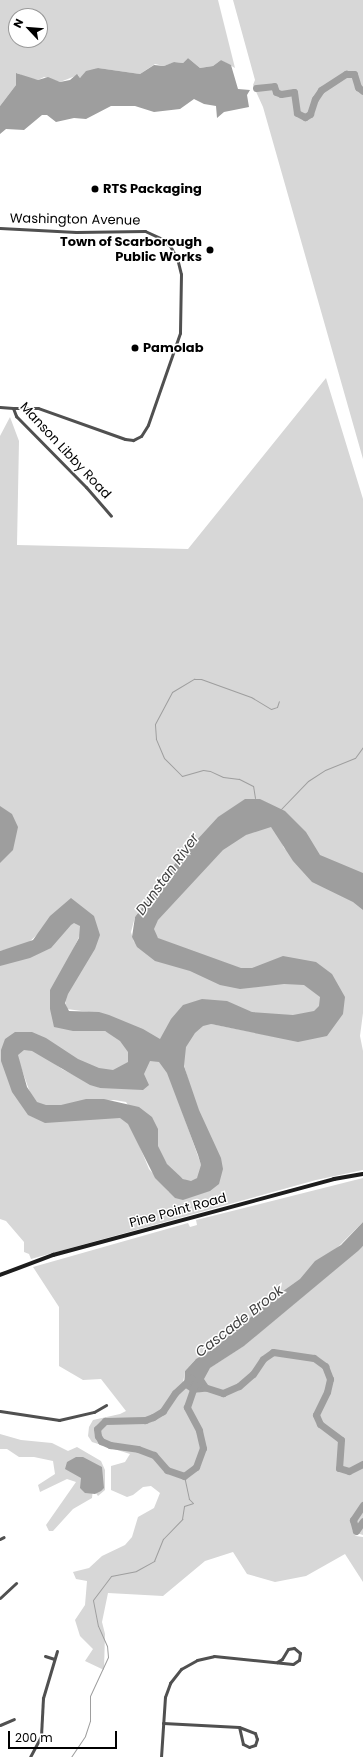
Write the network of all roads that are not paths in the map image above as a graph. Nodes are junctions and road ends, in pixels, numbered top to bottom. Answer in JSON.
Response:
{"nodes":[{"id":1,"x":0,"y":228,"type":"edge"},
{"id":2,"x":0,"y":407,"type":"edge"},
{"id":3,"x":13,"y":408,"type":"junction"},
{"id":4,"x":111,"y":516,"type":"dead end"},
{"id":5,"x":363,"y":1174,"type":"edge"},
{"id":6,"x":0,"y":1275,"type":"edge"},
{"id":7,"x":106,"y":1405,"type":"dead end"},
{"id":8,"x":0,"y":1411,"type":"edge"},
{"id":9,"x":16,"y":1583,"type":"dead end"},
{"id":10,"x":0,"y":1598,"type":"edge"},
{"id":11,"x":57,"y":1651,"type":"dead end"},
{"id":12,"x":45,"y":1656,"type":"dead end"},
{"id":13,"x":54,"y":1659,"type":"junction"},
{"id":14,"x":277,"y":1662,"type":"junction"},
{"id":15,"x":14,"y":1719,"type":"dead end"},
{"id":16,"x":163,"y":1723,"type":"junction"},
{"id":17,"x":0,"y":1725,"type":"edge"},
{"id":18,"x":239,"y":1727,"type":"junction"},
{"id":19,"x":30,"y":1757,"type":"edge"},
{"id":20,"x":162,"y":1757,"type":"edge"}],
"edges":[{"from":1,"to":3,"type":"street","name":"Washington Avenue"},
{"from":2,"to":3,"type":"street","name":"Manson Libby Road"},
{"from":3,"to":4,"type":"street","name":"Manson Libby Road"},
{"from":5,"to":6,"type":"main road","name":"Pine Point Road"},
{"from":7,"to":8,"type":"street"},
{"from":9,"to":10,"type":"street"},
{"from":11,"to":13,"type":"street"},
{"from":12,"to":13,"type":"street"},
{"from":13,"to":19,"type":"street"},
{"from":14,"to":14,"type":"street"},
{"from":14,"to":16,"type":"street"},
{"from":15,"to":17,"type":"street"},
{"from":16,"to":18,"type":"street"},
{"from":16,"to":20,"type":"street"},
{"from":18,"to":18,"type":"street"}]}
